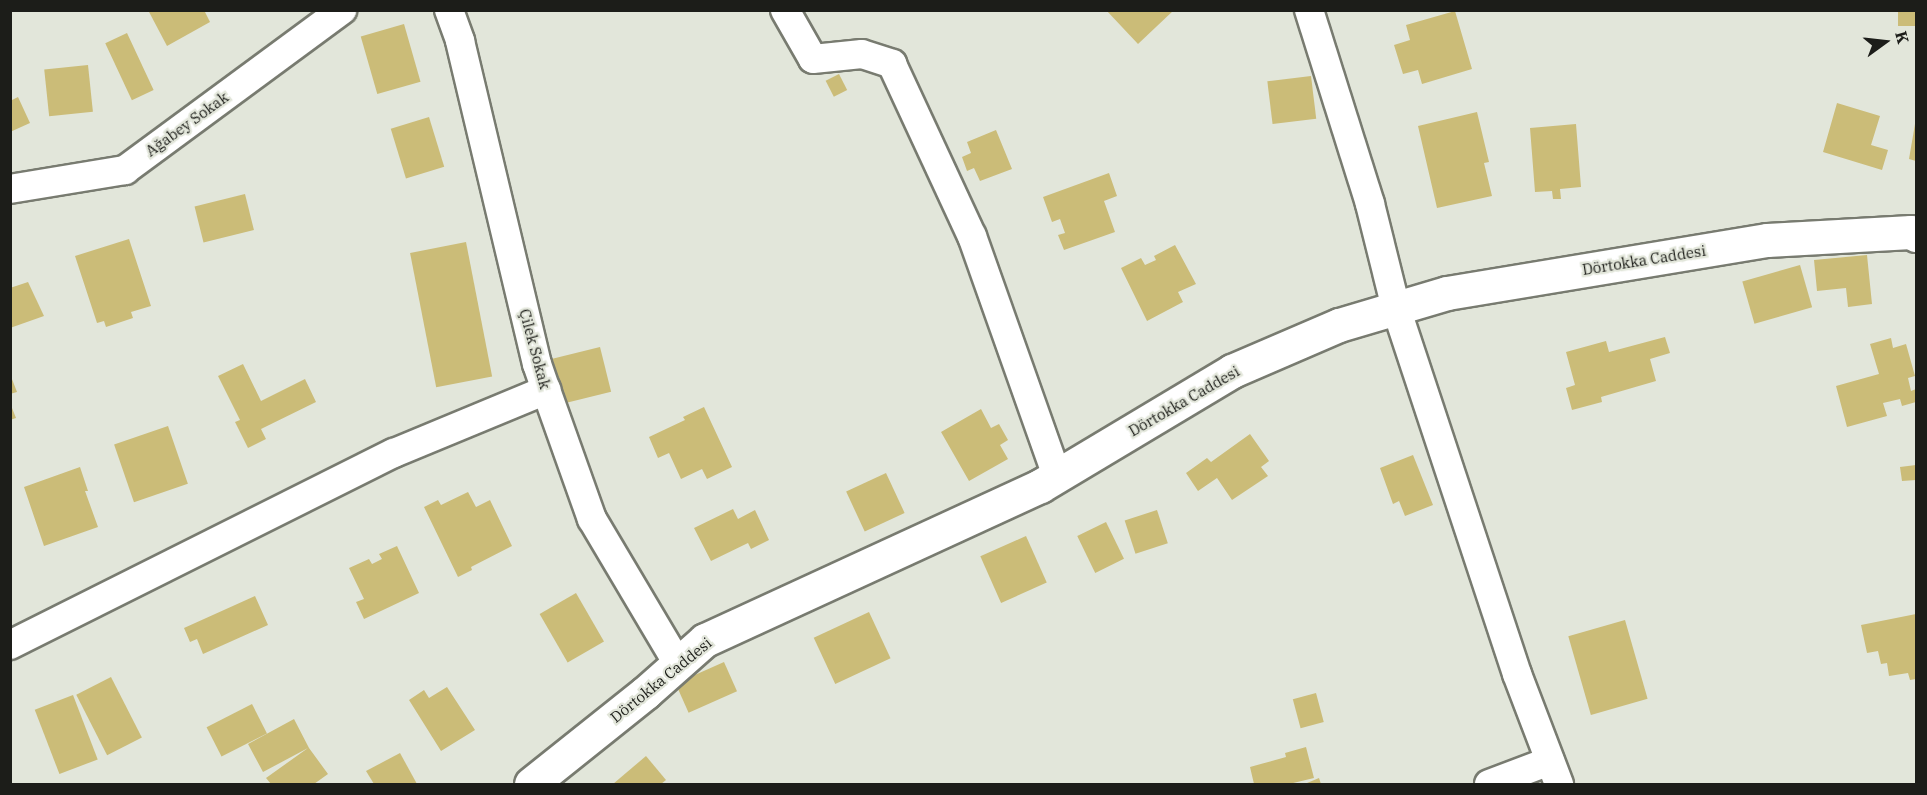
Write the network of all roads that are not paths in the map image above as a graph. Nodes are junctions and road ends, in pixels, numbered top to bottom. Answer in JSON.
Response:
{"nodes":[{"id":1,"x":342,"y":10,"type":"edge"},
{"id":2,"x":449,"y":10,"type":"edge"},
{"id":3,"x":785,"y":10,"type":"edge"},
{"id":4,"x":1309,"y":10,"type":"edge"},
{"id":5,"x":10,"y":189,"type":"edge"},
{"id":6,"x":1917,"y":235,"type":"edge"},
{"id":7,"x":1396,"y":308,"type":"junction"},
{"id":8,"x":546,"y":390,"type":"junction"},
{"id":9,"x":1057,"y":476,"type":"junction"},
{"id":10,"x":10,"y":645,"type":"edge"},
{"id":11,"x":678,"y":664,"type":"junction"},
{"id":12,"x":1555,"y":773,"type":"edge"},
{"id":13,"x":531,"y":784,"type":"edge"},
{"id":14,"x":1489,"y":784,"type":"edge"}],
"edges":[{"from":1,"to":5,"type":"street","name":"Ağabey Sokak"},
{"from":2,"to":8,"type":"street","name":"Çilek Sokak"},
{"from":3,"to":9,"type":"street"},
{"from":4,"to":7,"type":"street"},
{"from":6,"to":7,"type":"street","name":"Dörtokka Caddesi"},
{"from":7,"to":9,"type":"street","name":"Dörtokka Caddesi"},
{"from":7,"to":12,"type":"street"},
{"from":8,"to":10,"type":"street"},
{"from":8,"to":11,"type":"street","name":"Çilek Sokak"},
{"from":9,"to":11,"type":"street","name":"Dörtokka Caddesi"},
{"from":11,"to":13,"type":"street","name":"Dörtokka Caddesi"},
{"from":12,"to":14,"type":"street"}]}
